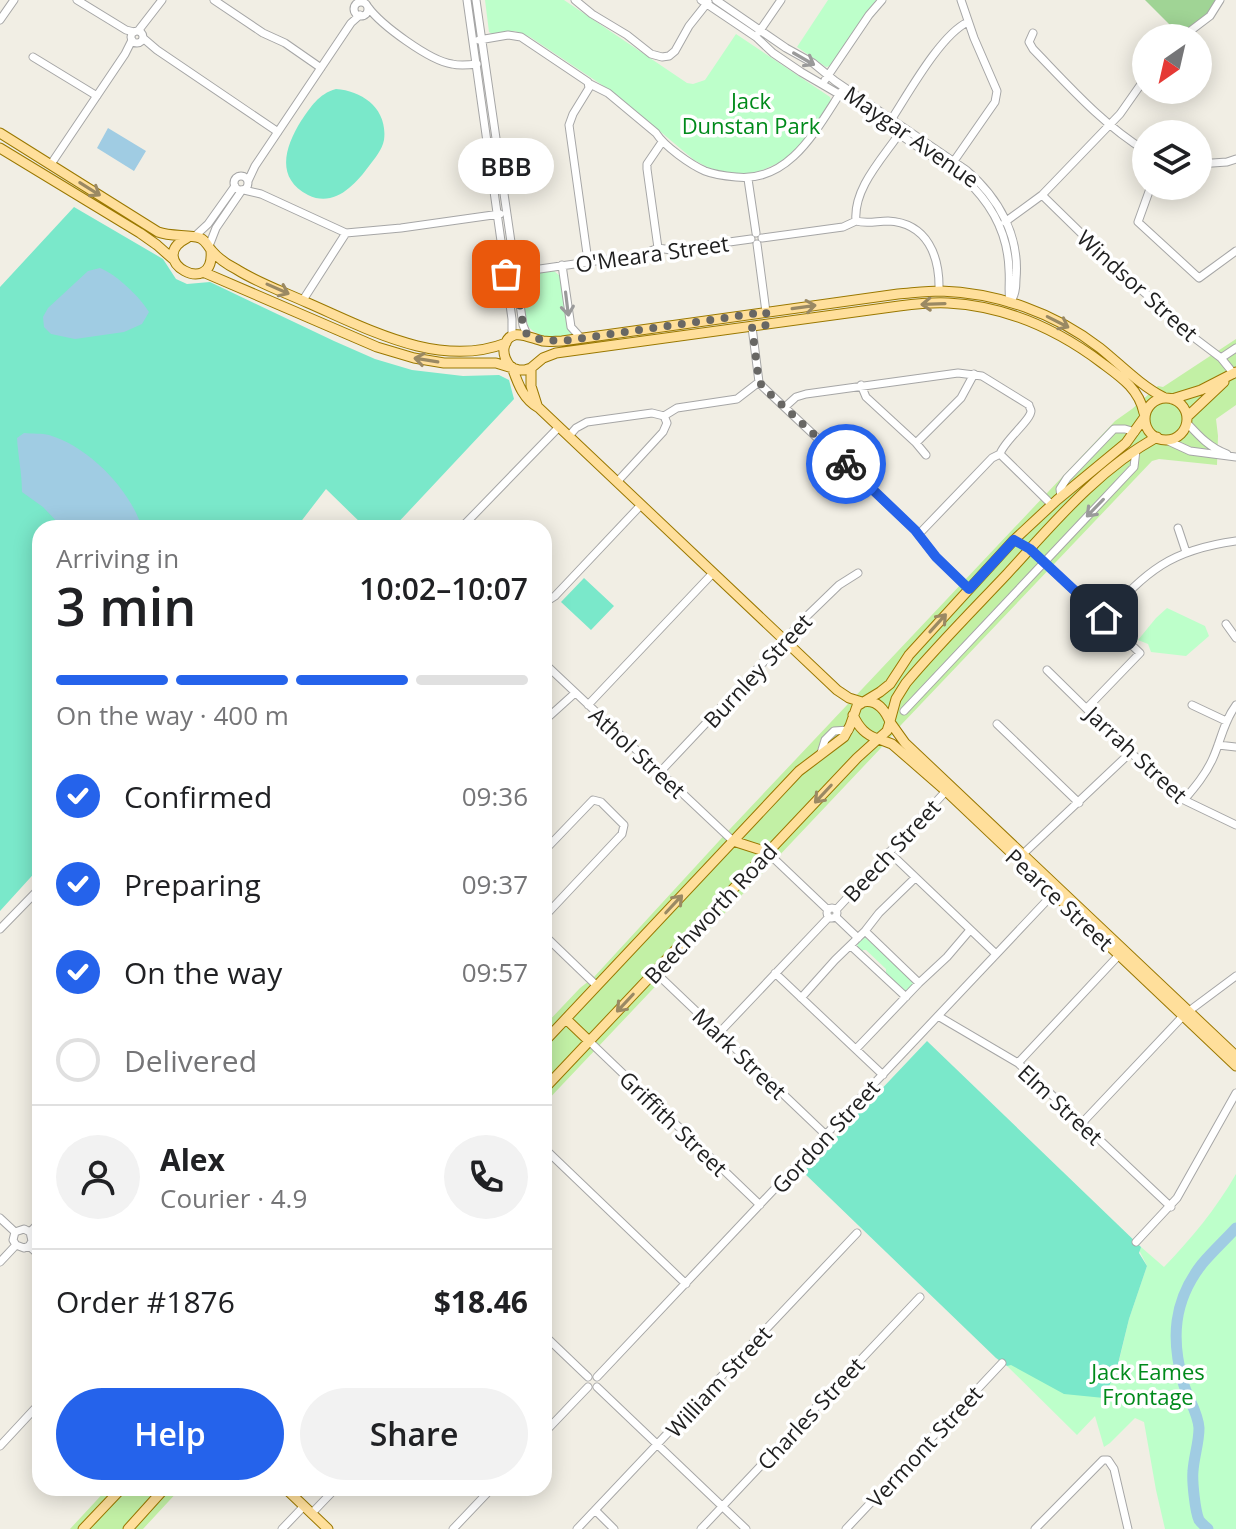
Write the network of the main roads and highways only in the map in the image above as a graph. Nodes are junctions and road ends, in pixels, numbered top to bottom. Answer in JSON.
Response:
{"nodes":[{"id":1,"x":0,"y":133,"type":"edge"},
{"id":2,"x":0,"y":148,"type":"edge"},
{"id":3,"x":27,"y":149,"type":"junction"},
{"id":4,"x":20,"y":160,"type":"junction"},
{"id":5,"x":192,"y":237,"type":"junction"},
{"id":6,"x":210,"y":248,"type":"junction"},
{"id":7,"x":174,"y":260,"type":"junction"},
{"id":8,"x":203,"y":272,"type":"junction"},
{"id":9,"x":1010,"y":303,"type":"junction"},
{"id":10,"x":766,"y":312,"type":"junction"},
{"id":11,"x":1010,"y":314,"type":"junction"},
{"id":12,"x":768,"y":325,"type":"junction"},
{"id":13,"x":530,"y":336,"type":"junction"},
{"id":14,"x":509,"y":340,"type":"junction"},
{"id":15,"x":534,"y":366,"type":"junction"},
{"id":16,"x":511,"y":367,"type":"junction"},
{"id":17,"x":1233,"y":374,"type":"edge"},
{"id":18,"x":1168,"y":398,"type":"junction"},
{"id":19,"x":539,"y":408,"type":"junction"},
{"id":20,"x":1144,"y":416,"type":"junction"},
{"id":21,"x":1188,"y":420,"type":"junction"},
{"id":22,"x":1162,"y":439,"type":"junction"},
{"id":23,"x":1014,"y":540,"type":"junction"},
{"id":24,"x":1030,"y":549,"type":"junction"},
{"id":25,"x":837,"y":690,"type":"junction"},
{"id":26,"x":862,"y":702,"type":"junction"},
{"id":27,"x":853,"y":715,"type":"junction"},
{"id":28,"x":890,"y":721,"type":"junction"},
{"id":29,"x":879,"y":739,"type":"junction"},
{"id":30,"x":948,"y":789,"type":"junction"},
{"id":31,"x":733,"y":841,"type":"junction"},
{"id":32,"x":767,"y":852,"type":"junction"},
{"id":33,"x":1056,"y":892,"type":"junction"},
{"id":34,"x":1186,"y":1014,"type":"junction"},
{"id":35,"x":566,"y":1019,"type":"junction"},
{"id":36,"x":552,"y":1034,"type":"edge"},
{"id":37,"x":589,"y":1041,"type":"junction"},
{"id":38,"x":1236,"y":1056,"type":"edge"},
{"id":39,"x":1236,"y":1066,"type":"edge"},
{"id":40,"x":552,"y":1080,"type":"edge"},
{"id":41,"x":114,"y":1496,"type":"edge"},
{"id":42,"x":158,"y":1496,"type":"edge"},
{"id":43,"x":293,"y":1496,"type":"edge"},
{"id":44,"x":83,"y":1529,"type":"edge"},
{"id":45,"x":128,"y":1529,"type":"edge"},
{"id":46,"x":328,"y":1529,"type":"edge"}],
"edges":[{"from":1,"to":3,"type":"main road"},
{"from":2,"to":4,"type":"main road"},
{"from":3,"to":4,"type":"main road"},
{"from":3,"to":5,"type":"main road","one_way":true},
{"from":4,"to":7,"type":"main road"},
{"from":5,"to":6,"type":"main road"},
{"from":5,"to":7,"type":"main road"},
{"from":6,"to":8,"type":"main road"},
{"from":6,"to":14,"type":"main road","one_way":true},
{"from":7,"to":8,"type":"main road"},
{"from":16,"to":8,"type":"main road","one_way":true},
{"from":10,"to":9,"type":"main road","one_way":true},
{"from":9,"to":11,"type":"main road"},
{"from":9,"to":18,"type":"main road","one_way":true},
{"from":10,"to":12,"type":"main road"},
{"from":10,"to":13,"type":"main road"},
{"from":11,"to":12,"type":"main road","one_way":true},
{"from":11,"to":20,"type":"main road"},
{"from":12,"to":15,"type":"main road"},
{"from":13,"to":14,"type":"main road"},
{"from":13,"to":15,"type":"main road"},
{"from":14,"to":16,"type":"main road"},
{"from":15,"to":16,"type":"main road"},
{"from":15,"to":19,"type":"main road"},
{"from":16,"to":19,"type":"main road"},
{"from":17,"to":18,"type":"main road"},
{"from":17,"to":21,"type":"main road"},
{"from":18,"to":20,"type":"main road"},
{"from":18,"to":21,"type":"main road"},
{"from":19,"to":25,"type":"main road"},
{"from":20,"to":22,"type":"main road"},
{"from":20,"to":23,"type":"main road"},
{"from":21,"to":22,"type":"main road"},
{"from":22,"to":24,"type":"main road"},
{"from":23,"to":24,"type":"main road"},
{"from":26,"to":23,"type":"main road","one_way":true},
{"from":24,"to":28,"type":"main road"},
{"from":25,"to":26,"type":"main road"},
{"from":25,"to":27,"type":"main road"},
{"from":26,"to":27,"type":"main road"},
{"from":26,"to":28,"type":"main road"},
{"from":27,"to":29,"type":"main road"},
{"from":27,"to":31,"type":"main road","name":"Beechworth Road"},
{"from":28,"to":29,"type":"main road"},
{"from":28,"to":30,"type":"main road","name":"Pearce Street"},
{"from":29,"to":30,"type":"main road","name":"Pearce Street"},
{"from":29,"to":32,"type":"main road","name":"Beechworth Road","one_way":true},
{"from":30,"to":33,"type":"main road","name":"Pearce Street"},
{"from":31,"to":32,"type":"main road"},
{"from":35,"to":31,"type":"main road","name":"Beechworth Road","one_way":true},
{"from":32,"to":37,"type":"main road","name":"Beechworth Road","one_way":true},
{"from":33,"to":34,"type":"main road","name":"Pearce Street"},
{"from":33,"to":34,"type":"main road","name":"Pearce Street"},
{"from":34,"to":38,"type":"main road","name":"Pearce Street"},
{"from":34,"to":39,"type":"main road","name":"Pearce Street"},
{"from":35,"to":36,"type":"main road","name":"Beechworth Road"},
{"from":35,"to":37,"type":"main road"},
{"from":37,"to":40,"type":"main road","name":"Beechworth Road"},
{"from":41,"to":44,"type":"main road"},
{"from":42,"to":45,"type":"main road"},
{"from":43,"to":46,"type":"main road"}]}
